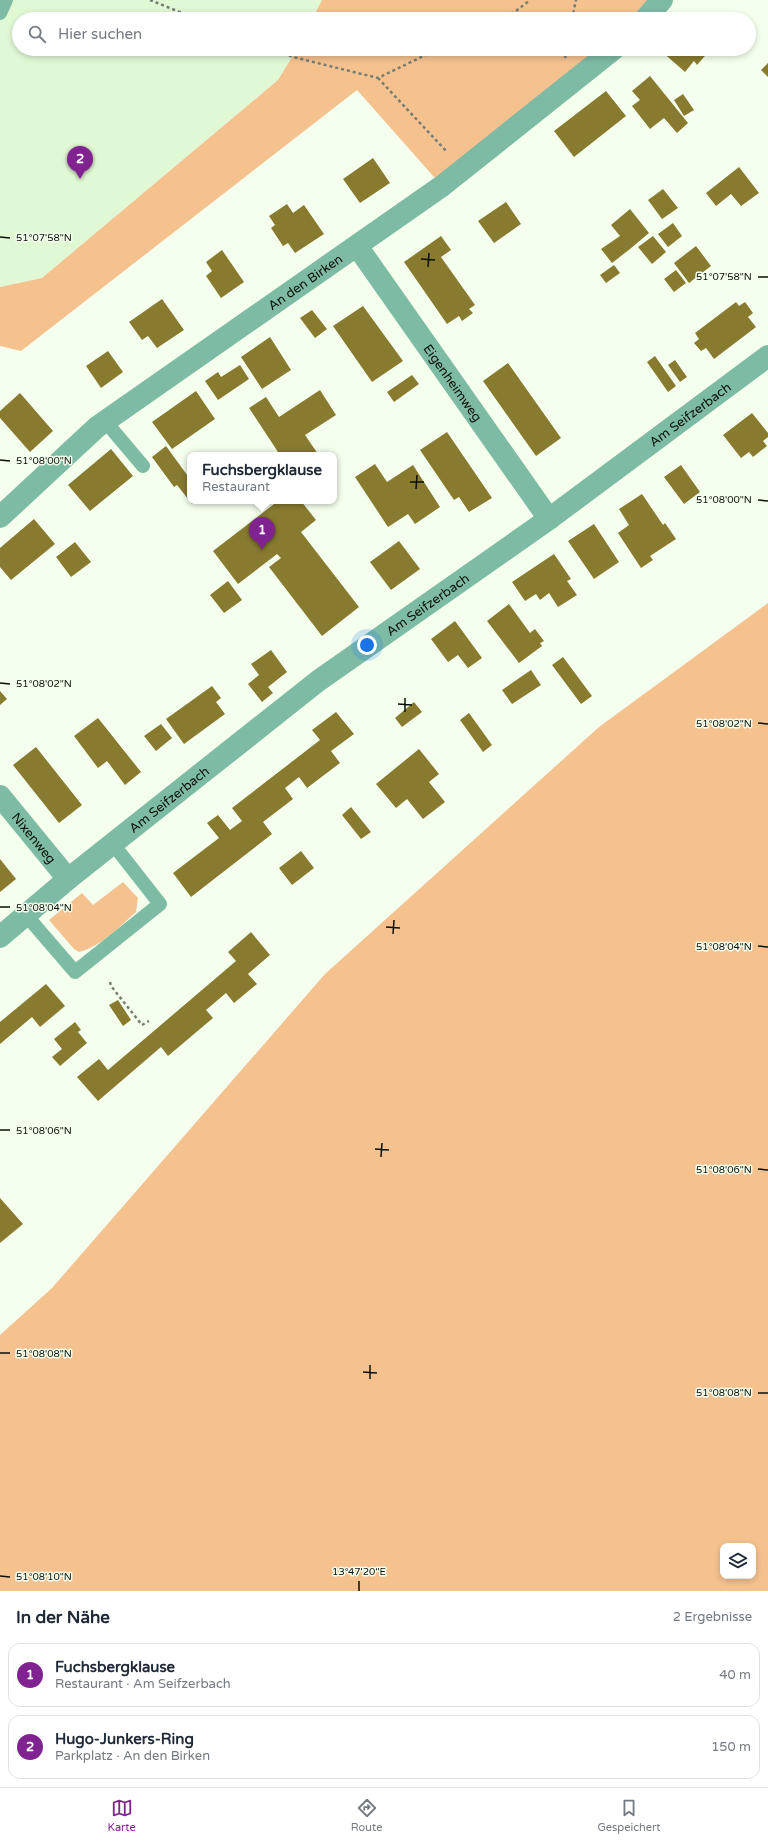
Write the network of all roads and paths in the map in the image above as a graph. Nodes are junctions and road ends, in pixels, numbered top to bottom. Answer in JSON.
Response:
{"nodes":[{"id":1,"x":6,"y":0,"type":"edge"},
{"id":2,"x":150,"y":0,"type":"edge"},
{"id":3,"x":530,"y":0,"type":"edge"},
{"id":4,"x":576,"y":0,"type":"edge"},
{"id":5,"x":662,"y":0,"type":"edge"},
{"id":6,"x":180,"y":12,"type":"edge"},
{"id":7,"x":514,"y":12,"type":"edge"},
{"id":8,"x":573,"y":12,"type":"edge"},
{"id":9,"x":651,"y":12,"type":"edge"},
{"id":10,"x":0,"y":13,"type":"edge"},
{"id":11,"x":290,"y":56,"type":"edge"},
{"id":12,"x":424,"y":56,"type":"edge"},
{"id":13,"x":605,"y":56,"type":"edge"},
{"id":14,"x":378,"y":78,"type":"junction"},
{"id":15,"x":463,"y":169,"type":"junction"},
{"id":16,"x":357,"y":246,"type":"junction"},
{"id":17,"x":768,"y":356,"type":"edge"},
{"id":18,"x":105,"y":421,"type":"junction"},
{"id":19,"x":143,"y":466,"type":"dead end"},
{"id":20,"x":0,"y":517,"type":"edge"},
{"id":21,"x":549,"y":519,"type":"junction"},
{"id":22,"x":0,"y":796,"type":"edge"},
{"id":23,"x":113,"y":844,"type":"junction"},
{"id":24,"x":68,"y":879,"type":"junction"},
{"id":25,"x":26,"y":915,"type":"junction"},
{"id":26,"x":0,"y":937,"type":"edge"},
{"id":27,"x":110,"y":982,"type":"dead end"},
{"id":28,"x":149,"y":1021,"type":"dead end"}],
"edges":[{"from":1,"to":10,"type":"lane"},
{"from":2,"to":6,"type":"path"},
{"from":3,"to":7,"type":"path"},
{"from":4,"to":8,"type":"path"},
{"from":5,"to":9,"type":"street"},
{"from":11,"to":14,"type":"path"},
{"from":12,"to":14,"type":"path"},
{"from":13,"to":15,"type":"street","name":"An den Birken"},
{"from":14,"to":15,"type":"path"},
{"from":15,"to":16,"type":"street","name":"An den Birken"},
{"from":16,"to":18,"type":"street","name":"An den Birken"},
{"from":16,"to":21,"type":"street","name":"Eigenheimweg"},
{"from":17,"to":21,"type":"street","name":"Am Seifzerbach"},
{"from":18,"to":19,"type":"lane"},
{"from":18,"to":20,"type":"street","name":"An den Birken"},
{"from":21,"to":23,"type":"street","name":"Am Seifzerbach"},
{"from":22,"to":24,"type":"street","name":"Nixenweg"},
{"from":23,"to":24,"type":"street","name":"Am Seifzerbach"},
{"from":23,"to":25,"type":"lane"},
{"from":24,"to":25,"type":"street","name":"Am Seifzerbach"},
{"from":25,"to":26,"type":"street","name":"Am Seifzerbach"},
{"from":27,"to":28,"type":"path"}]}
